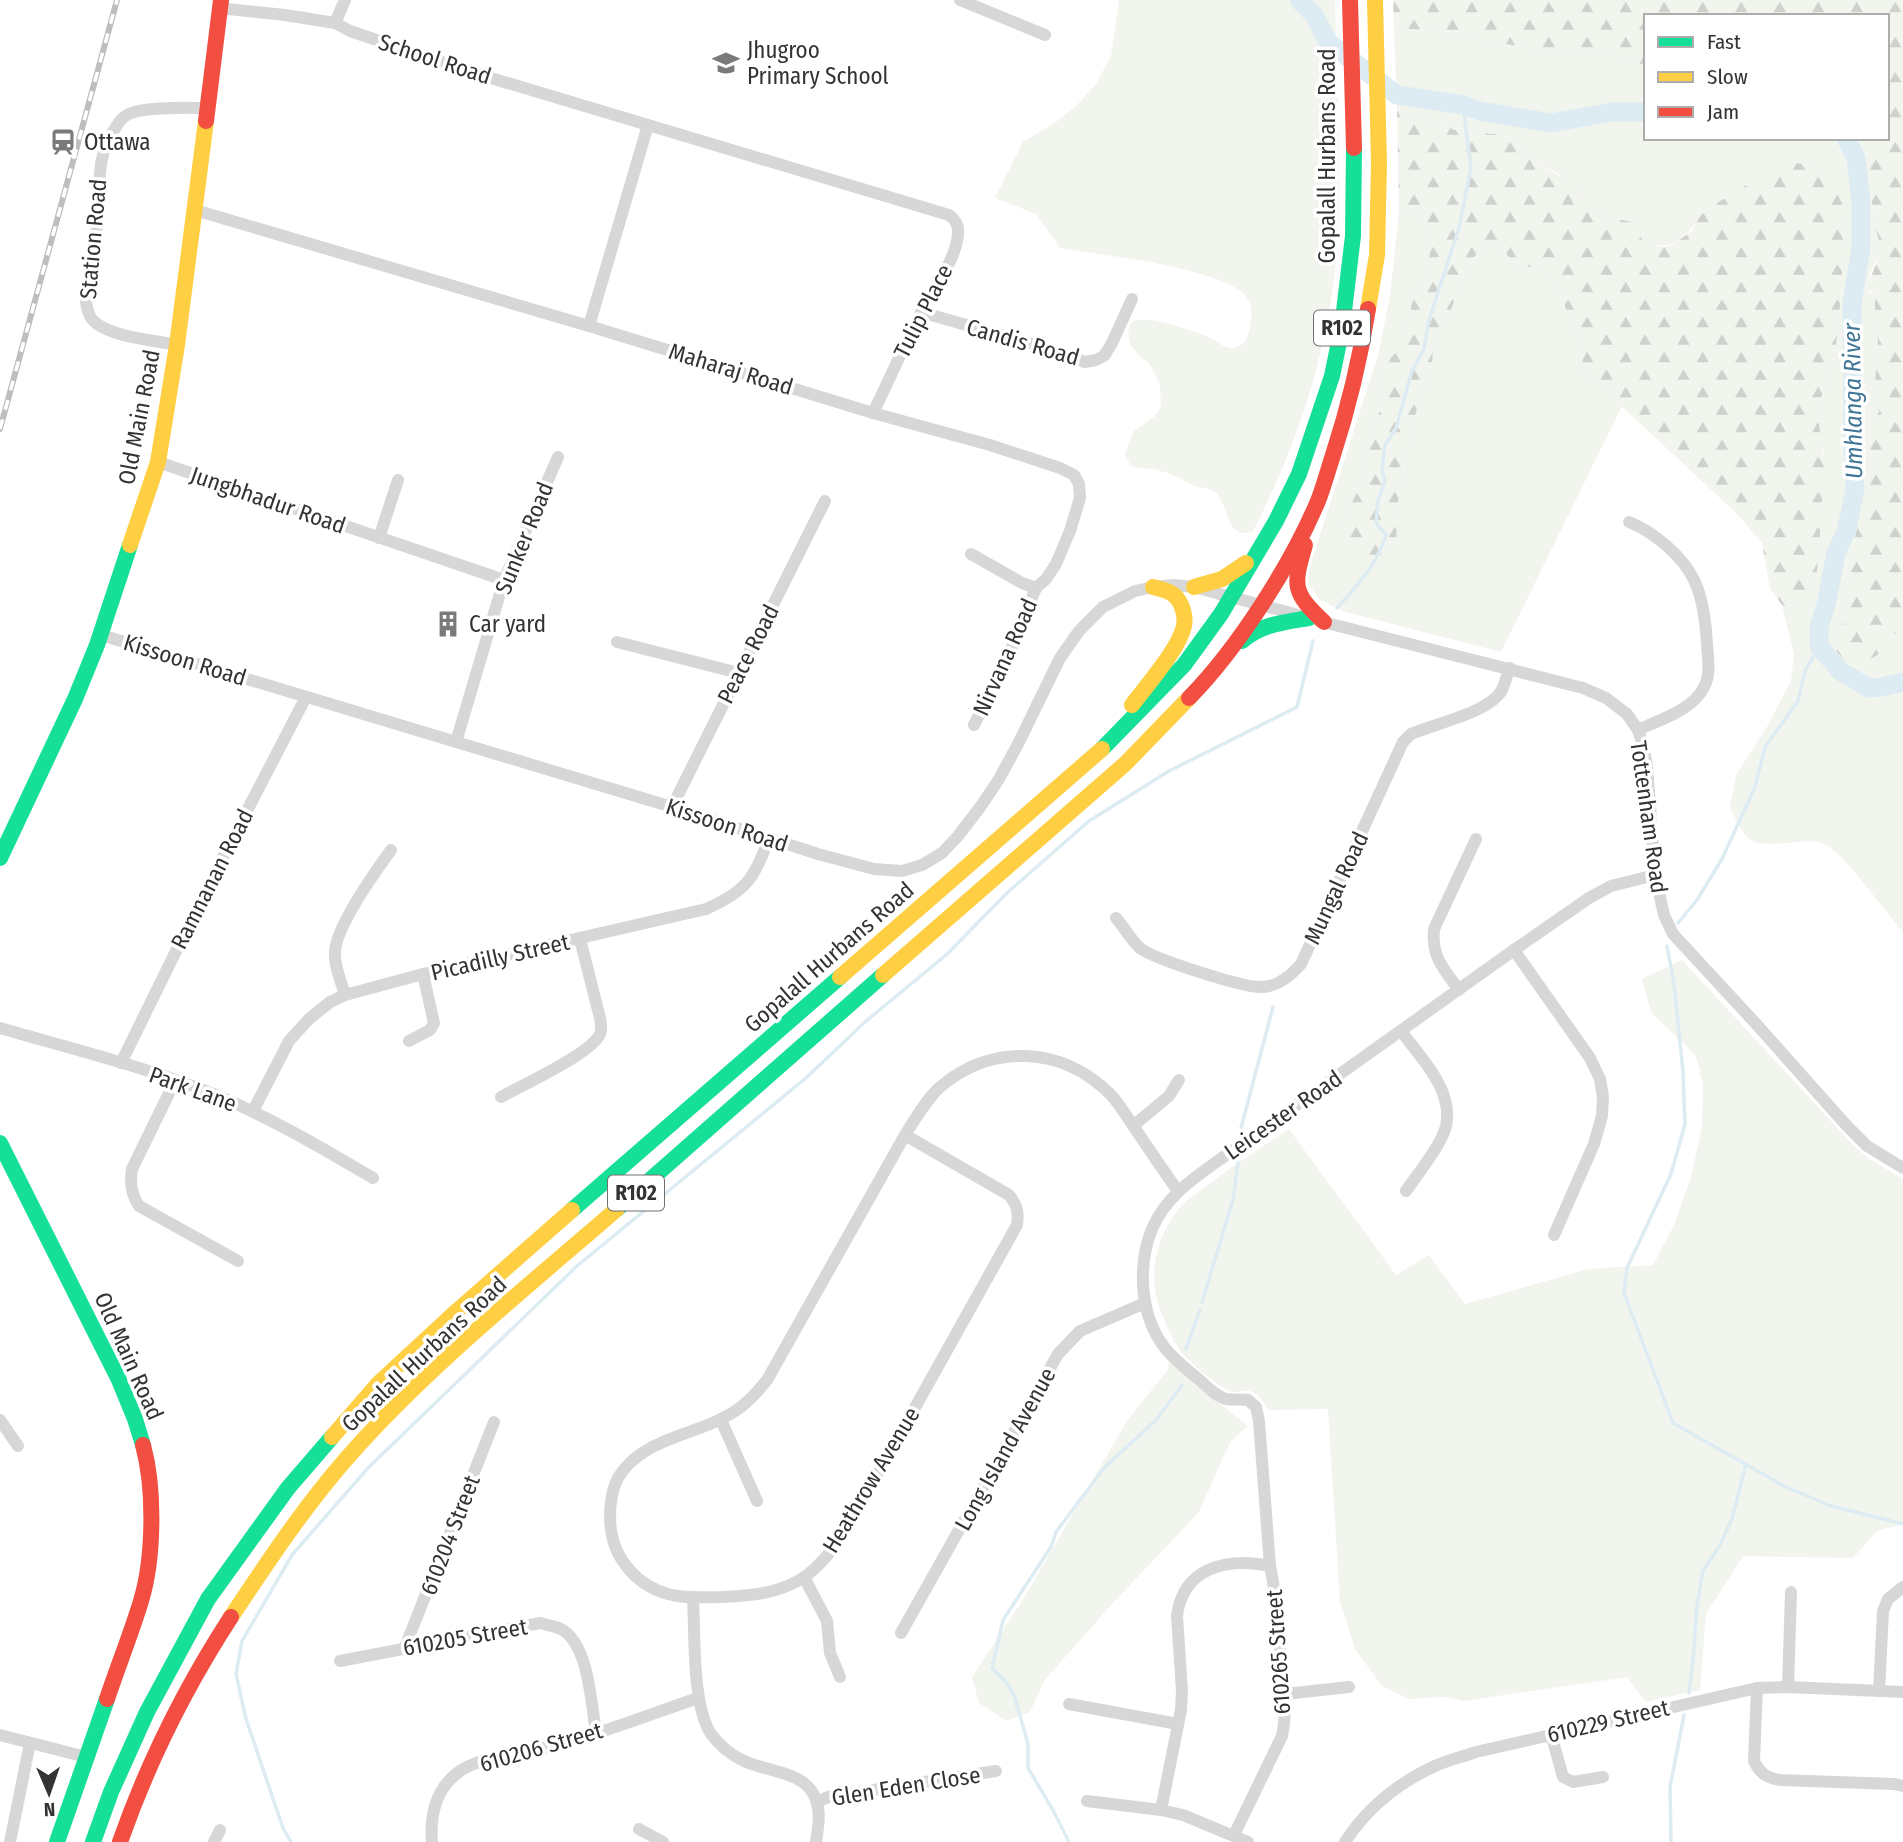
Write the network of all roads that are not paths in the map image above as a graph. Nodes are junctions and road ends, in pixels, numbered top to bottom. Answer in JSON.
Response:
{"nodes":[{"id":1,"x":345,"y":0,"type":"edge"},
{"id":2,"x":960,"y":0,"type":"edge"},
{"id":3,"x":1375,"y":0,"type":"edge"},
{"id":4,"x":1350,"y":2,"type":"edge"},
{"id":5,"x":979,"y":4,"type":"edge"},
{"id":6,"x":226,"y":5,"type":"edge"},
{"id":7,"x":335,"y":23,"type":"junction"},
{"id":8,"x":1045,"y":35,"type":"dead end"},
{"id":9,"x":207,"y":107,"type":"junction"},
{"id":10,"x":648,"y":125,"type":"junction"},
{"id":11,"x":195,"y":210,"type":"junction"},
{"id":12,"x":944,"y":213,"type":"joint"},
{"id":13,"x":1132,"y":299,"type":"dead end"},
{"id":14,"x":921,"y":312,"type":"junction"},
{"id":15,"x":589,"y":326,"type":"junction"},
{"id":16,"x":177,"y":345,"type":"junction"},
{"id":17,"x":873,"y":413,"type":"junction"},
{"id":18,"x":558,"y":457,"type":"dead end"},
{"id":19,"x":158,"y":462,"type":"junction"},
{"id":20,"x":398,"y":480,"type":"dead end"},
{"id":21,"x":825,"y":500,"type":"dead end"},
{"id":22,"x":1318,"y":500,"type":"junction"},
{"id":23,"x":1629,"y":522,"type":"dead end"},
{"id":24,"x":379,"y":538,"type":"junction"},
{"id":25,"x":971,"y":554,"type":"dead end"},
{"id":26,"x":1255,"y":555,"type":"junction"},
{"id":27,"x":504,"y":580,"type":"junction"},
{"id":28,"x":1153,"y":587,"type":"junction"},
{"id":29,"x":1194,"y":587,"type":"junction"},
{"id":30,"x":1035,"y":588,"type":"junction"},
{"id":31,"x":1231,"y":597,"type":"junction"},
{"id":32,"x":1261,"y":604,"type":"junction"},
{"id":33,"x":1317,"y":620,"type":"junction"},
{"id":34,"x":101,"y":635,"type":"junction"},
{"id":35,"x":617,"y":642,"type":"dead end"},
{"id":36,"x":1217,"y":666,"type":"junction"},
{"id":37,"x":1510,"y":668,"type":"junction"},
{"id":38,"x":739,"y":673,"type":"junction"},
{"id":39,"x":306,"y":697,"type":"junction"},
{"id":40,"x":974,"y":725,"type":"dead end"},
{"id":41,"x":1638,"y":730,"type":"junction"},
{"id":42,"x":456,"y":742,"type":"junction"},
{"id":43,"x":1097,"y":754,"type":"junction"},
{"id":44,"x":671,"y":807,"type":"junction"},
{"id":45,"x":769,"y":839,"type":"junction"},
{"id":46,"x":1476,"y":839,"type":"dead end"},
{"id":47,"x":391,"y":850,"type":"dead end"},
{"id":48,"x":0,"y":858,"type":"edge"},
{"id":49,"x":1655,"y":875,"type":"junction"},
{"id":50,"x":1116,"y":918,"type":"dead end"},
{"id":51,"x":580,"y":939,"type":"junction"},
{"id":52,"x":1514,"y":950,"type":"junction"},
{"id":53,"x":423,"y":974,"type":"junction"},
{"id":54,"x":1459,"y":990,"type":"junction"},
{"id":55,"x":345,"y":995,"type":"junction"},
{"id":56,"x":0,"y":1028,"type":"edge"},
{"id":57,"x":1401,"y":1031,"type":"junction"},
{"id":58,"x":409,"y":1041,"type":"dead end"},
{"id":59,"x":121,"y":1063,"type":"junction"},
{"id":60,"x":1179,"y":1080,"type":"dead end"},
{"id":61,"x":175,"y":1081,"type":"junction"},
{"id":62,"x":501,"y":1097,"type":"dead end"},
{"id":63,"x":253,"y":1111,"type":"junction"},
{"id":64,"x":1133,"y":1126,"type":"junction"},
{"id":65,"x":905,"y":1135,"type":"junction"},
{"id":66,"x":0,"y":1143,"type":"edge"},
{"id":67,"x":1903,"y":1168,"type":"edge"},
{"id":68,"x":373,"y":1178,"type":"dead end"},
{"id":69,"x":1178,"y":1191,"type":"junction"},
{"id":70,"x":1406,"y":1191,"type":"dead end"},
{"id":71,"x":1554,"y":1235,"type":"dead end"},
{"id":72,"x":237,"y":1261,"type":"dead end"},
{"id":73,"x":1145,"y":1303,"type":"junction"},
{"id":74,"x":0,"y":1420,"type":"edge"},
{"id":75,"x":721,"y":1420,"type":"junction"},
{"id":76,"x":494,"y":1422,"type":"dead end"},
{"id":77,"x":18,"y":1446,"type":"dead end"},
{"id":78,"x":757,"y":1501,"type":"dead end"},
{"id":79,"x":1270,"y":1566,"type":"junction"},
{"id":80,"x":804,"y":1577,"type":"junction"},
{"id":81,"x":1903,"y":1587,"type":"edge"},
{"id":82,"x":1791,"y":1592,"type":"dead end"},
{"id":83,"x":694,"y":1598,"type":"junction"},
{"id":84,"x":901,"y":1633,"type":"dead end"},
{"id":85,"x":405,"y":1647,"type":"junction"},
{"id":86,"x":341,"y":1661,"type":"dead end"},
{"id":87,"x":840,"y":1676,"type":"dead end"},
{"id":88,"x":1349,"y":1687,"type":"dead end"},
{"id":89,"x":1788,"y":1687,"type":"junction"},
{"id":90,"x":1757,"y":1688,"type":"junction"},
{"id":91,"x":1879,"y":1691,"type":"junction"},
{"id":92,"x":1903,"y":1692,"type":"edge"},
{"id":93,"x":1285,"y":1694,"type":"junction"},
{"id":94,"x":698,"y":1698,"type":"junction"},
{"id":95,"x":1069,"y":1704,"type":"dead end"},
{"id":96,"x":1178,"y":1724,"type":"junction"},
{"id":97,"x":596,"y":1732,"type":"junction"},
{"id":98,"x":1551,"y":1734,"type":"junction"},
{"id":99,"x":0,"y":1735,"type":"edge"},
{"id":100,"x":30,"y":1743,"type":"junction"},
{"id":101,"x":86,"y":1758,"type":"junction"},
{"id":102,"x":996,"y":1771,"type":"dead end"},
{"id":103,"x":1603,"y":1777,"type":"dead end"},
{"id":104,"x":1903,"y":1787,"type":"edge"},
{"id":105,"x":1087,"y":1801,"type":"dead end"},
{"id":106,"x":817,"y":1802,"type":"junction"},
{"id":107,"x":1161,"y":1810,"type":"junction"},
{"id":108,"x":639,"y":1829,"type":"dead end"},
{"id":109,"x":1234,"y":1835,"type":"junction"},
{"id":110,"x":10,"y":1842,"type":"edge"},
{"id":111,"x":57,"y":1842,"type":"edge"},
{"id":112,"x":93,"y":1842,"type":"edge"},
{"id":113,"x":120,"y":1842,"type":"edge"},
{"id":114,"x":432,"y":1842,"type":"edge"},
{"id":115,"x":663,"y":1842,"type":"edge"},
{"id":116,"x":816,"y":1842,"type":"edge"},
{"id":117,"x":1248,"y":1842,"type":"edge"},
{"id":118,"x":1345,"y":1842,"type":"edge"}],
"edges":[{"from":1,"to":7,"type":"street"},
{"from":2,"to":5,"type":"street"},
{"from":3,"to":22,"type":"main road","name":"Gopalall Hurbans Road","number":"R102"},
{"from":4,"to":26,"type":"main road","name":"Gopalall Hurbans Road","number":"R102"},
{"from":5,"to":8,"type":"street"},
{"from":6,"to":7,"type":"street","name":"School Road"},
{"from":6,"to":9,"type":"main road","name":"Old Main Road"},
{"from":7,"to":10,"type":"street","name":"School Road"},
{"from":9,"to":11,"type":"main road","name":"Old Main Road"},
{"from":9,"to":16,"type":"street","name":"Station Road"},
{"from":10,"to":12,"type":"street","name":"School Road"},
{"from":10,"to":15,"type":"street"},
{"from":11,"to":15,"type":"street","name":"Maharaj Road"},
{"from":11,"to":16,"type":"main road","name":"Old Main Road"},
{"from":12,"to":14,"type":"street","name":"Tulip Place"},
{"from":13,"to":14,"type":"street","name":"Candis Road"},
{"from":14,"to":17,"type":"street","name":"Tulip Place"},
{"from":15,"to":17,"type":"street","name":"Maharaj Road"},
{"from":16,"to":19,"type":"main road","name":"Old Main Road"},
{"from":17,"to":30,"type":"street","name":"Maharaj Road"},
{"from":18,"to":27,"type":"street","name":"Sunker Road"},
{"from":19,"to":24,"type":"street","name":"Jungbhadur Road"},
{"from":19,"to":34,"type":"main road","name":"Old Main Road"},
{"from":20,"to":24,"type":"street"},
{"from":21,"to":38,"type":"street","name":"Peace Road"},
{"from":22,"to":32,"type":"main road","name":"Gopalall Hurbans Road","number":"R102"},
{"from":22,"to":33,"type":"main road"},
{"from":23,"to":41,"type":"street"},
{"from":24,"to":27,"type":"street","name":"Jungbhadur Road"},
{"from":25,"to":30,"type":"street"},
{"from":26,"to":29,"type":"main road"},
{"from":26,"to":31,"type":"main road","name":"Gopalall Hurbans Road","number":"R102"},
{"from":27,"to":42,"type":"street","name":"Sunker Road"},
{"from":28,"to":29,"type":"street","name":"Kissoon Road"},
{"from":28,"to":43,"type":"main road"},
{"from":28,"to":45,"type":"street","name":"Kissoon Road"},
{"from":29,"to":31,"type":"street","name":"Kissoon Road"},
{"from":30,"to":40,"type":"street","name":"Nirvana Road"},
{"from":31,"to":32,"type":"street","name":"Kissoon Road"},
{"from":31,"to":43,"type":"main road","name":"Gopalall Hurbans Road","number":"R102"},
{"from":32,"to":33,"type":"street","name":"Tottenham Road"},
{"from":32,"to":36,"type":"main road","name":"Gopalall Hurbans Road","number":"R102"},
{"from":33,"to":36,"type":"main road"},
{"from":33,"to":37,"type":"street","name":"Tottenham Road"},
{"from":34,"to":39,"type":"street","name":"Kissoon Road"},
{"from":34,"to":48,"type":"main road","name":"Old Main Road"},
{"from":35,"to":38,"type":"street"},
{"from":36,"to":113,"type":"main road","name":"Gopalall Hurbans Road","number":"R102"},
{"from":37,"to":41,"type":"street","name":"Tottenham Road"},
{"from":37,"to":50,"type":"street","name":"Mungal Road"},
{"from":38,"to":44,"type":"street","name":"Peace Road"},
{"from":39,"to":42,"type":"street","name":"Kissoon Road"},
{"from":39,"to":59,"type":"street","name":"Ramnanan Road"},
{"from":41,"to":49,"type":"street","name":"Tottenham Road"},
{"from":42,"to":44,"type":"street","name":"Kissoon Road"},
{"from":43,"to":112,"type":"main road","name":"Gopalall Hurbans Road","number":"R102"},
{"from":44,"to":45,"type":"street","name":"Kissoon Road"},
{"from":45,"to":51,"type":"street","name":"Picadilly Street"},
{"from":46,"to":54,"type":"street"},
{"from":47,"to":55,"type":"street"},
{"from":49,"to":52,"type":"street","name":"Leicester Road"},
{"from":49,"to":67,"type":"street","name":"Tottenham Road"},
{"from":51,"to":53,"type":"street","name":"Picadilly Street"},
{"from":51,"to":62,"type":"street"},
{"from":52,"to":54,"type":"street","name":"Leicester Road"},
{"from":52,"to":71,"type":"street"},
{"from":53,"to":55,"type":"street","name":"Picadilly Street"},
{"from":53,"to":58,"type":"street"},
{"from":54,"to":57,"type":"street","name":"Leicester Road"},
{"from":55,"to":63,"type":"street","name":"Picadilly Street"},
{"from":56,"to":59,"type":"street","name":"Park Lane"},
{"from":57,"to":69,"type":"street","name":"Leicester Road"},
{"from":57,"to":70,"type":"street"},
{"from":59,"to":61,"type":"street","name":"Park Lane"},
{"from":60,"to":64,"type":"street"},
{"from":61,"to":63,"type":"street","name":"Park Lane"},
{"from":61,"to":72,"type":"street"},
{"from":63,"to":68,"type":"street","name":"Park Lane"},
{"from":64,"to":65,"type":"street","name":"Heathrow Avenue"},
{"from":64,"to":69,"type":"street","name":"Heathrow Avenue"},
{"from":65,"to":75,"type":"street","name":"Heathrow Avenue"},
{"from":65,"to":80,"type":"street","name":"Heathrow Avenue"},
{"from":66,"to":101,"type":"main road","name":"Old Main Road"},
{"from":69,"to":73,"type":"street","name":"Leicester Road"},
{"from":73,"to":79,"type":"street","name":"Leicester Road"},
{"from":73,"to":84,"type":"street","name":"Long Island Avenue"},
{"from":74,"to":77,"type":"street"},
{"from":75,"to":78,"type":"street"},
{"from":75,"to":83,"type":"street","name":"Heathrow Avenue"},
{"from":76,"to":85,"type":"street","name":"610204 Street"},
{"from":79,"to":93,"type":"street","name":"610265 Street"},
{"from":79,"to":96,"type":"street","name":"610265 Street"},
{"from":80,"to":83,"type":"street","name":"Heathrow Avenue"},
{"from":80,"to":87,"type":"street"},
{"from":81,"to":91,"type":"street"},
{"from":82,"to":89,"type":"street"},
{"from":83,"to":94,"type":"street"},
{"from":85,"to":86,"type":"street","name":"610205 Street"},
{"from":85,"to":97,"type":"street","name":"610205 Street"},
{"from":88,"to":93,"type":"street"},
{"from":89,"to":90,"type":"street","name":"610229 Street"},
{"from":89,"to":91,"type":"street","name":"610229 Street"},
{"from":90,"to":98,"type":"street","name":"610229 Street"},
{"from":90,"to":104,"type":"street"},
{"from":91,"to":92,"type":"street","name":"610229 Street"},
{"from":93,"to":109,"type":"street","name":"610265 Street"},
{"from":94,"to":97,"type":"street","name":"610206 Street"},
{"from":94,"to":106,"type":"street"},
{"from":95,"to":96,"type":"street"},
{"from":96,"to":107,"type":"street","name":"610265 Street"},
{"from":97,"to":114,"type":"street","name":"610206 Street"},
{"from":98,"to":103,"type":"street"},
{"from":98,"to":118,"type":"street","name":"610229 Street"},
{"from":99,"to":100,"type":"street"},
{"from":100,"to":101,"type":"street"},
{"from":100,"to":110,"type":"street"},
{"from":101,"to":111,"type":"main road","name":"Old Main Road"},
{"from":102,"to":106,"type":"street","name":"Glen Eden Close"},
{"from":105,"to":107,"type":"street"},
{"from":106,"to":116,"type":"street"},
{"from":107,"to":109,"type":"street"},
{"from":108,"to":115,"type":"street"},
{"from":109,"to":117,"type":"street"}]}
